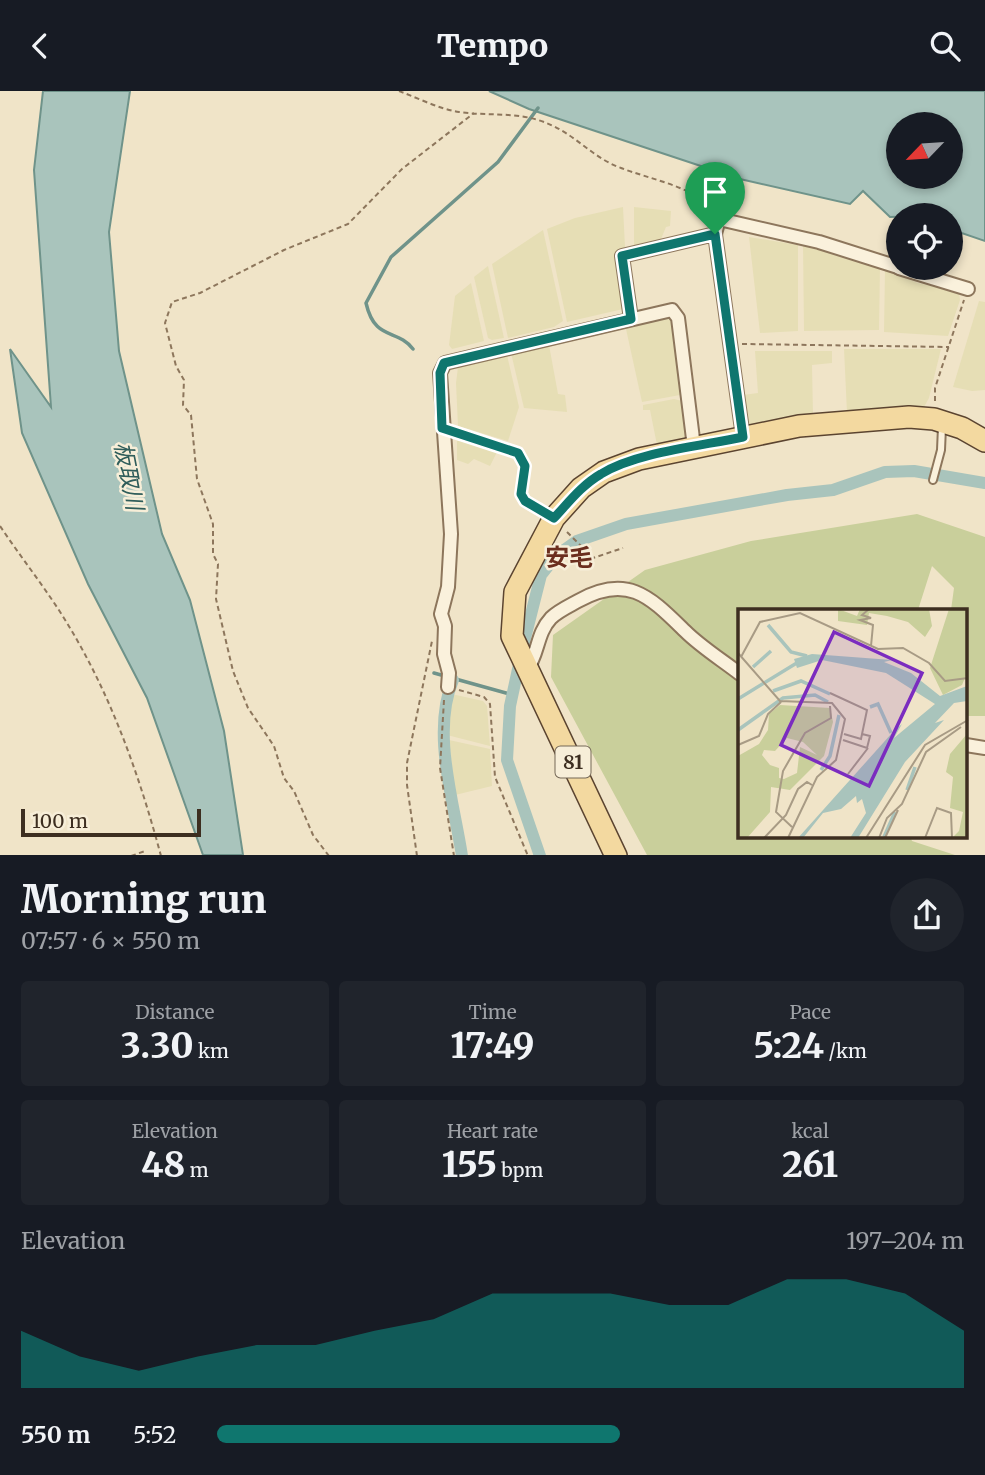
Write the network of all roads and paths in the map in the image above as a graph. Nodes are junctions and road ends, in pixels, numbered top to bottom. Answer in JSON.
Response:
{"nodes":[{"id":1,"x":399,"y":91,"type":"edge"},
{"id":2,"x":474,"y":113,"type":"junction"},
{"id":3,"x":719,"y":219,"type":"junction"},
{"id":4,"x":715,"y":234,"type":"junction"},
{"id":5,"x":886,"y":264,"type":"edge"},
{"id":6,"x":938,"y":280,"type":"edge"},
{"id":7,"x":968,"y":289,"type":"joint"},
{"id":8,"x":631,"y":319,"type":"junction"},
{"id":9,"x":730,"y":343,"type":"junction"},
{"id":10,"x":948,"y":347,"type":"junction"},
{"id":11,"x":938,"y":420,"type":"junction"},
{"id":12,"x":442,"y":428,"type":"junction"},
{"id":13,"x":743,"y":437,"type":"junction"},
{"id":14,"x":985,"y":441,"type":"edge"},
{"id":15,"x":694,"y":447,"type":"junction"},
{"id":16,"x":933,"y":480,"type":"dead end"},
{"id":17,"x":553,"y":519,"type":"junction"},
{"id":18,"x":0,"y":526,"type":"edge"},
{"id":19,"x":623,"y":548,"type":"dead end"},
{"id":20,"x":441,"y":614,"type":"junction"},
{"id":21,"x":522,"y":661,"type":"junction"},
{"id":22,"x":738,"y":672,"type":"edge"},
{"id":23,"x":448,"y":687,"type":"junction"},
{"id":24,"x":145,"y":851,"type":"dead end"},
{"id":25,"x":134,"y":855,"type":"edge"},
{"id":26,"x":161,"y":855,"type":"edge"},
{"id":27,"x":328,"y":855,"type":"edge"},
{"id":28,"x":417,"y":855,"type":"edge"},
{"id":29,"x":454,"y":855,"type":"edge"},
{"id":30,"x":528,"y":855,"type":"edge"},
{"id":31,"x":616,"y":855,"type":"edge"}],
"edges":[{"from":1,"to":2,"type":"path"},
{"from":2,"to":3,"type":"path"},
{"from":2,"to":27,"type":"path"},
{"from":3,"to":4,"type":"street"},
{"from":3,"to":5,"type":"street"},
{"from":4,"to":8,"type":"street"},
{"from":4,"to":9,"type":"street"},
{"from":6,"to":7,"type":"street"},
{"from":7,"to":10,"type":"path"},
{"from":8,"to":12,"type":"street"},
{"from":8,"to":15,"type":"street"},
{"from":9,"to":10,"type":"path"},
{"from":9,"to":13,"type":"street"},
{"from":10,"to":11,"type":"path"},
{"from":11,"to":13,"type":"main road","number":"81"},
{"from":11,"to":14,"type":"main road","number":"81"},
{"from":11,"to":16,"type":"lane"},
{"from":12,"to":17,"type":"path"},
{"from":12,"to":20,"type":"street"},
{"from":13,"to":15,"type":"main road","number":"81"},
{"from":15,"to":17,"type":"main road","number":"81"},
{"from":17,"to":19,"type":"path"},
{"from":17,"to":21,"type":"main road","number":"81"},
{"from":18,"to":26,"type":"path"},
{"from":20,"to":23,"type":"street"},
{"from":20,"to":28,"type":"path"},
{"from":21,"to":22,"type":"street"},
{"from":21,"to":31,"type":"main road","number":"81"},
{"from":23,"to":29,"type":"path"},
{"from":23,"to":30,"type":"path"},
{"from":24,"to":25,"type":"path"}]}
